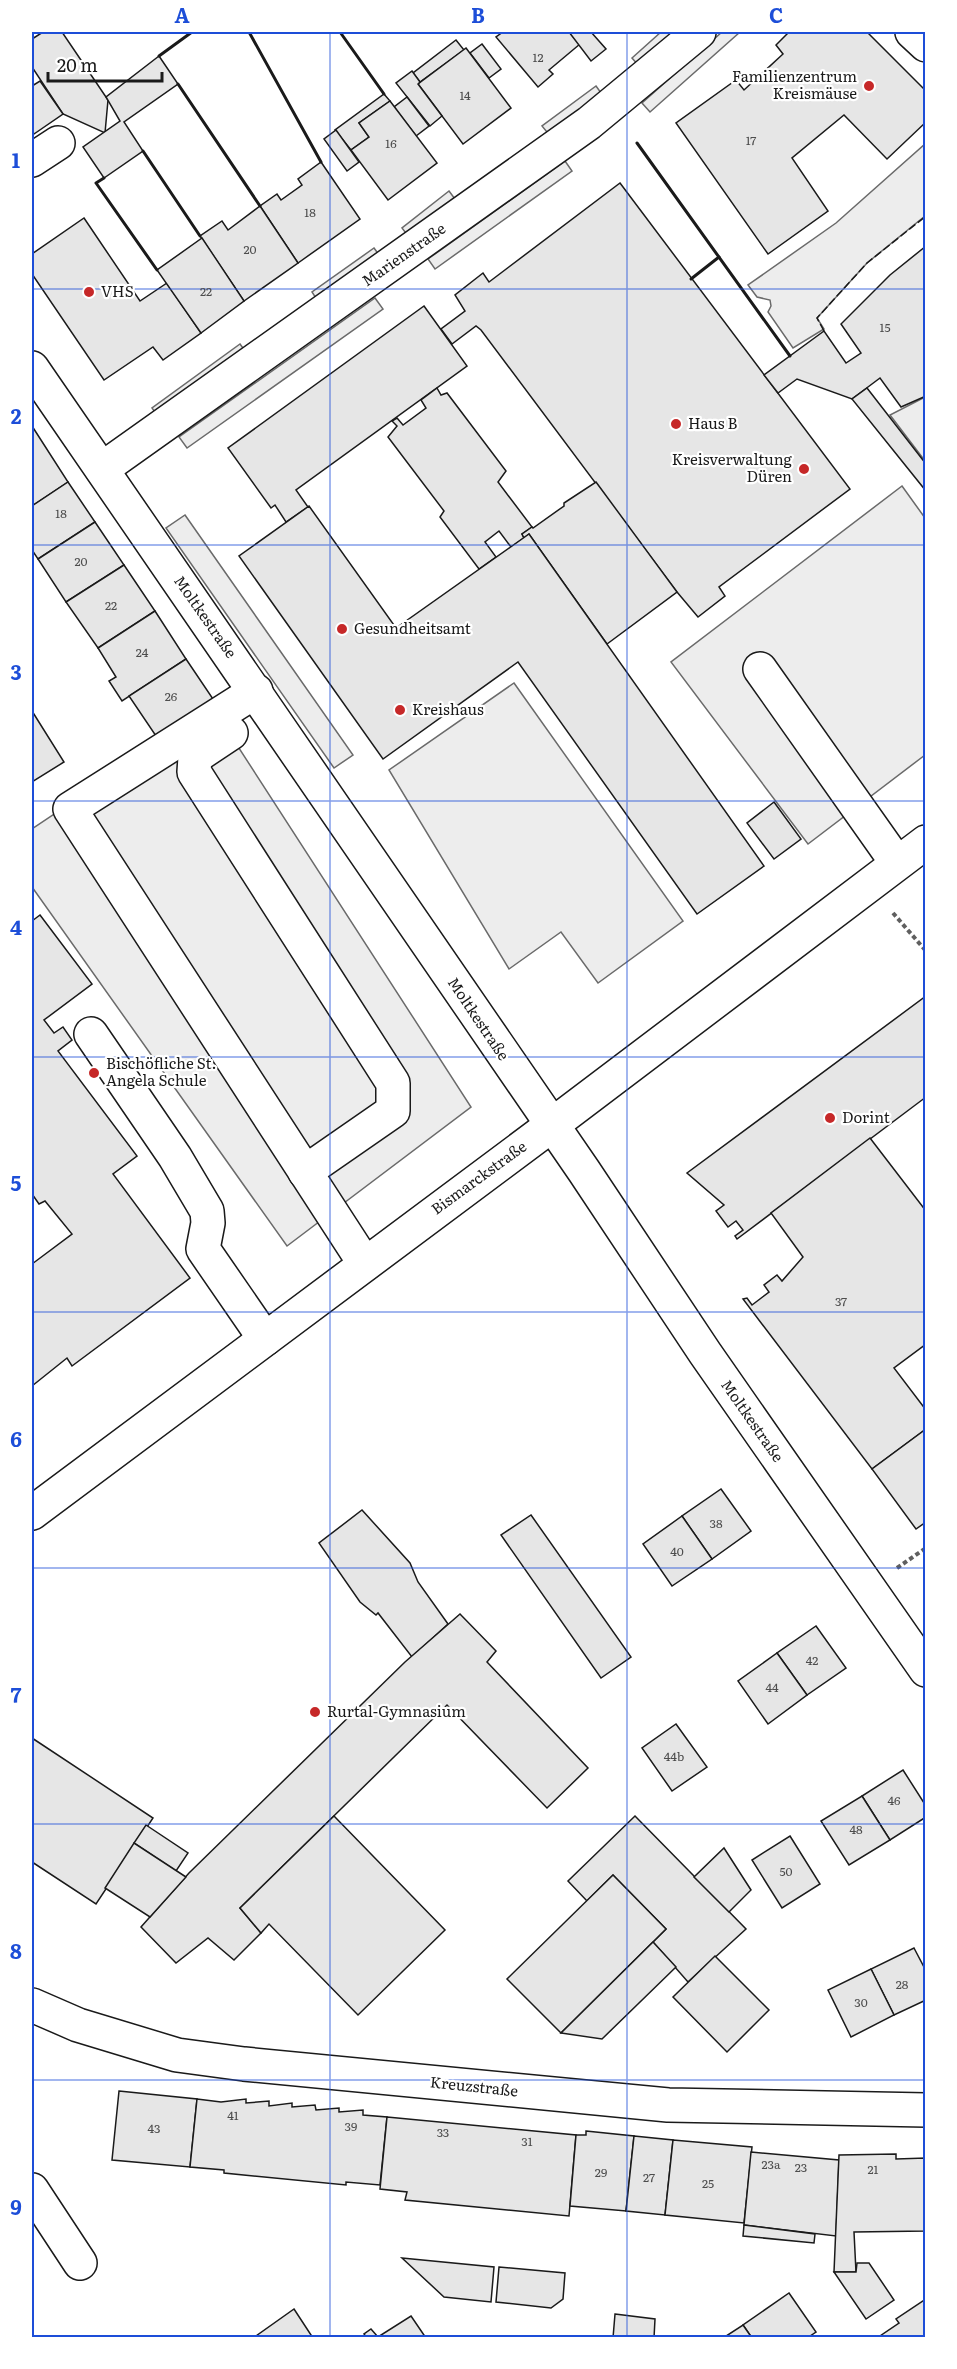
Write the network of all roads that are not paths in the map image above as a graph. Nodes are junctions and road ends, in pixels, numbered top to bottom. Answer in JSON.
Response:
{"nodes":[{"id":1,"x":699,"y":32,"type":"edge"},
{"id":2,"x":912,"y":32,"type":"edge"},
{"id":3,"x":926,"y":45,"type":"edge"},
{"id":4,"x":32,"y":368,"type":"edge"},
{"id":5,"x":102,"y":469,"type":"junction"},
{"id":6,"x":760,"y":669,"type":"dead end"},
{"id":7,"x":262,"y":700,"type":"junction"},
{"id":8,"x":926,"y":842,"type":"edge"},
{"id":9,"x":897,"y":863,"type":"junction"},
{"id":10,"x":92,"y":1034,"type":"dead end"},
{"id":11,"x":552,"y":1125,"type":"junction"},
{"id":12,"x":305,"y":1172,"type":"junction"},
{"id":13,"x":365,"y":1264,"type":"junction"},
{"id":14,"x":265,"y":1339,"type":"junction"},
{"id":15,"x":32,"y":1513,"type":"edge"},
{"id":16,"x":926,"y":1670,"type":"edge"},
{"id":17,"x":32,"y":2005,"type":"edge"},
{"id":18,"x":926,"y":2110,"type":"edge"},
{"id":19,"x":32,"y":2190,"type":"edge"},
{"id":20,"x":80,"y":2264,"type":"dead end"}],
"edges":[{"from":1,"to":5,"type":"street","name":"Marienstraße"},
{"from":2,"to":3,"type":"street"},
{"from":4,"to":5,"type":"street","name":"Moltkestraße"},
{"from":5,"to":7,"type":"street","name":"Moltkestraße"},
{"from":6,"to":9,"type":"street"},
{"from":7,"to":11,"type":"street","name":"Moltkestraße"},
{"from":7,"to":12,"type":"street"},
{"from":7,"to":12,"type":"street"},
{"from":8,"to":9,"type":"street","name":"Bismarckstraße"},
{"from":9,"to":11,"type":"street","name":"Bismarckstraße"},
{"from":10,"to":14,"type":"street"},
{"from":11,"to":13,"type":"street","name":"Bismarckstraße"},
{"from":11,"to":16,"type":"street","name":"Moltkestraße"},
{"from":12,"to":13,"type":"street"},
{"from":13,"to":14,"type":"street","name":"Bismarckstraße"},
{"from":14,"to":15,"type":"street","name":"Bismarckstraße"},
{"from":17,"to":18,"type":"street","name":"Kreuzstraße"},
{"from":19,"to":20,"type":"street"}]}
